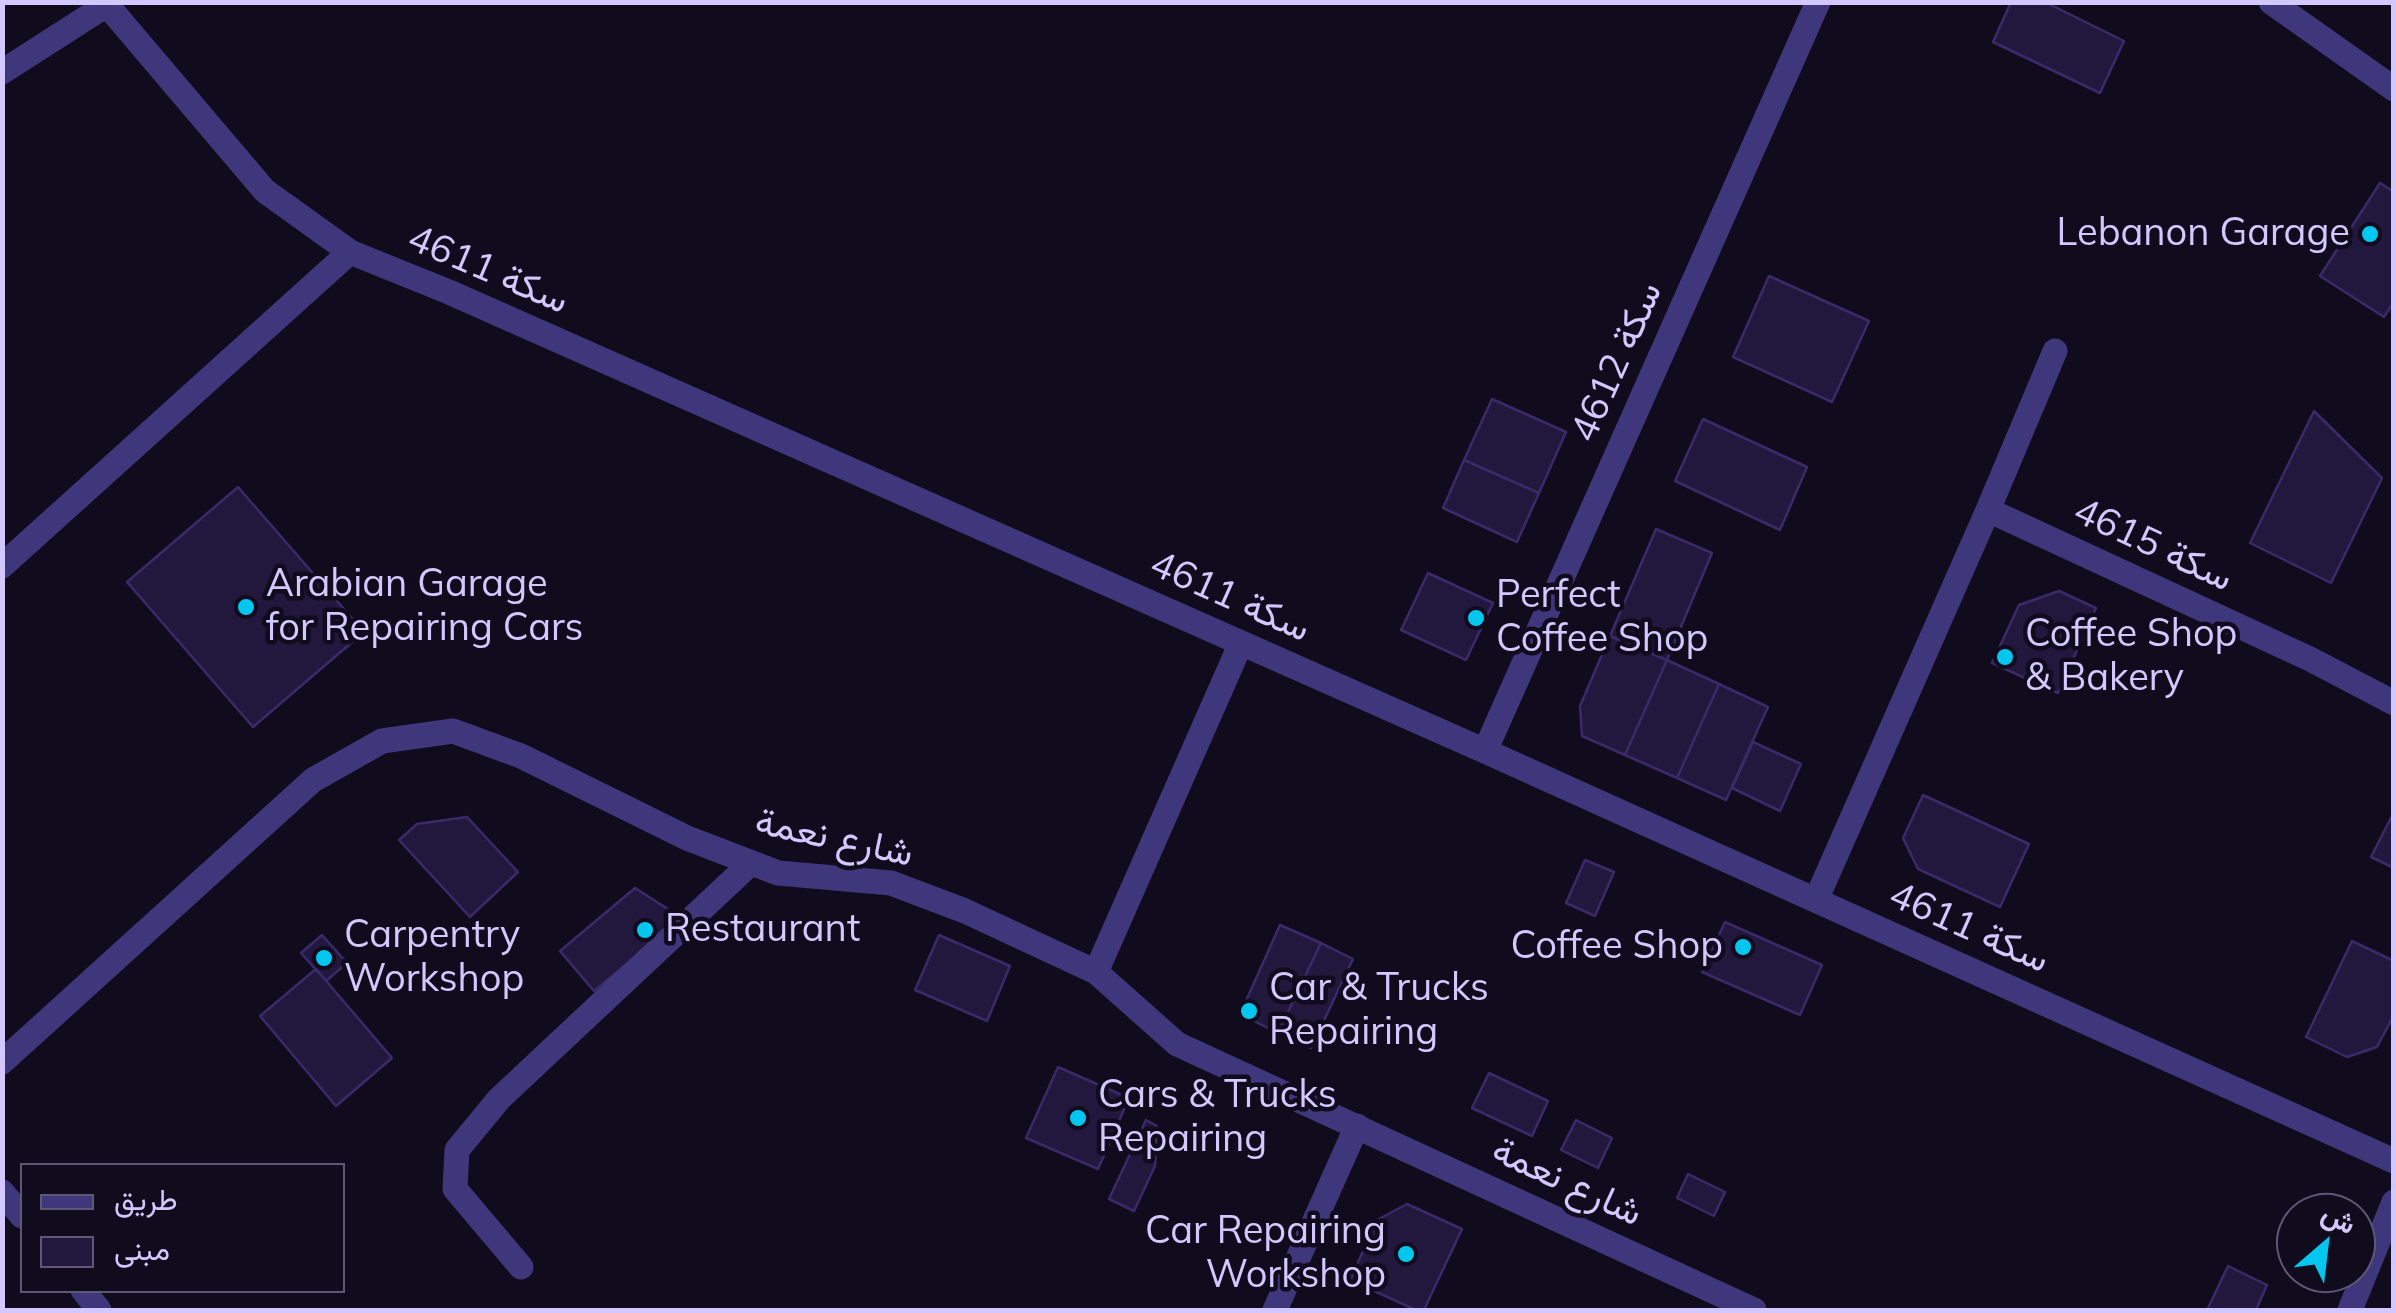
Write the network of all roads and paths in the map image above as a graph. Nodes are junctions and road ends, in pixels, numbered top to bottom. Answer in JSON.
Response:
{"nodes":[{"id":1,"x":1818,"y":2,"type":"edge"},
{"id":2,"x":2271,"y":2,"type":"edge"},
{"id":3,"x":109,"y":4,"type":"edge"},
{"id":4,"x":2,"y":72,"type":"edge"},
{"id":5,"x":2394,"y":89,"type":"edge"},
{"id":6,"x":350,"y":252,"type":"junction"},
{"id":7,"x":2055,"y":351,"type":"dead end"},
{"id":8,"x":1988,"y":510,"type":"junction"},
{"id":9,"x":2,"y":566,"type":"edge"},
{"id":10,"x":1241,"y":643,"type":"junction"},
{"id":11,"x":2394,"y":702,"type":"edge"},
{"id":12,"x":1485,"y":751,"type":"junction"},
{"id":13,"x":751,"y":863,"type":"junction"},
{"id":14,"x":1816,"y":900,"type":"junction"},
{"id":15,"x":1096,"y":972,"type":"junction"},
{"id":16,"x":2,"y":1062,"type":"edge"},
{"id":17,"x":1357,"y":1126,"type":"junction"},
{"id":18,"x":2394,"y":1161,"type":"edge"},
{"id":19,"x":2,"y":1192,"type":"edge"},
{"id":20,"x":2394,"y":1202,"type":"edge"},
{"id":21,"x":20,"y":1214,"type":"edge"},
{"id":22,"x":521,"y":1267,"type":"dead end"},
{"id":23,"x":1275,"y":1310,"type":"edge"},
{"id":24,"x":1754,"y":1310,"type":"edge"},
{"id":25,"x":2350,"y":1310,"type":"edge"}],
"edges":[{"from":1,"to":12,"type":"street","name":"سكة 4612"},
{"from":2,"to":5,"type":"street"},
{"from":3,"to":4,"type":"street"},
{"from":3,"to":6,"type":"street","name":"سكة 4611"},
{"from":6,"to":9,"type":"street"},
{"from":6,"to":10,"type":"street","name":"سكة 4611"},
{"from":7,"to":8,"type":"street"},
{"from":8,"to":11,"type":"street","name":"سكة 4615"},
{"from":8,"to":14,"type":"street"},
{"from":10,"to":12,"type":"street","name":"سكة 4611"},
{"from":10,"to":15,"type":"street"},
{"from":12,"to":14,"type":"street","name":"سكة 4611"},
{"from":13,"to":15,"type":"street","name":"شارع نعمة"},
{"from":13,"to":16,"type":"street","name":"شارع نعمة"},
{"from":13,"to":22,"type":"street"},
{"from":14,"to":18,"type":"street","name":"سكة 4611"},
{"from":15,"to":17,"type":"street","name":"شارع نعمة"},
{"from":17,"to":23,"type":"street"},
{"from":17,"to":24,"type":"street","name":"شارع نعمة"},
{"from":19,"to":21,"type":"street"},
{"from":20,"to":25,"type":"street"}]}
